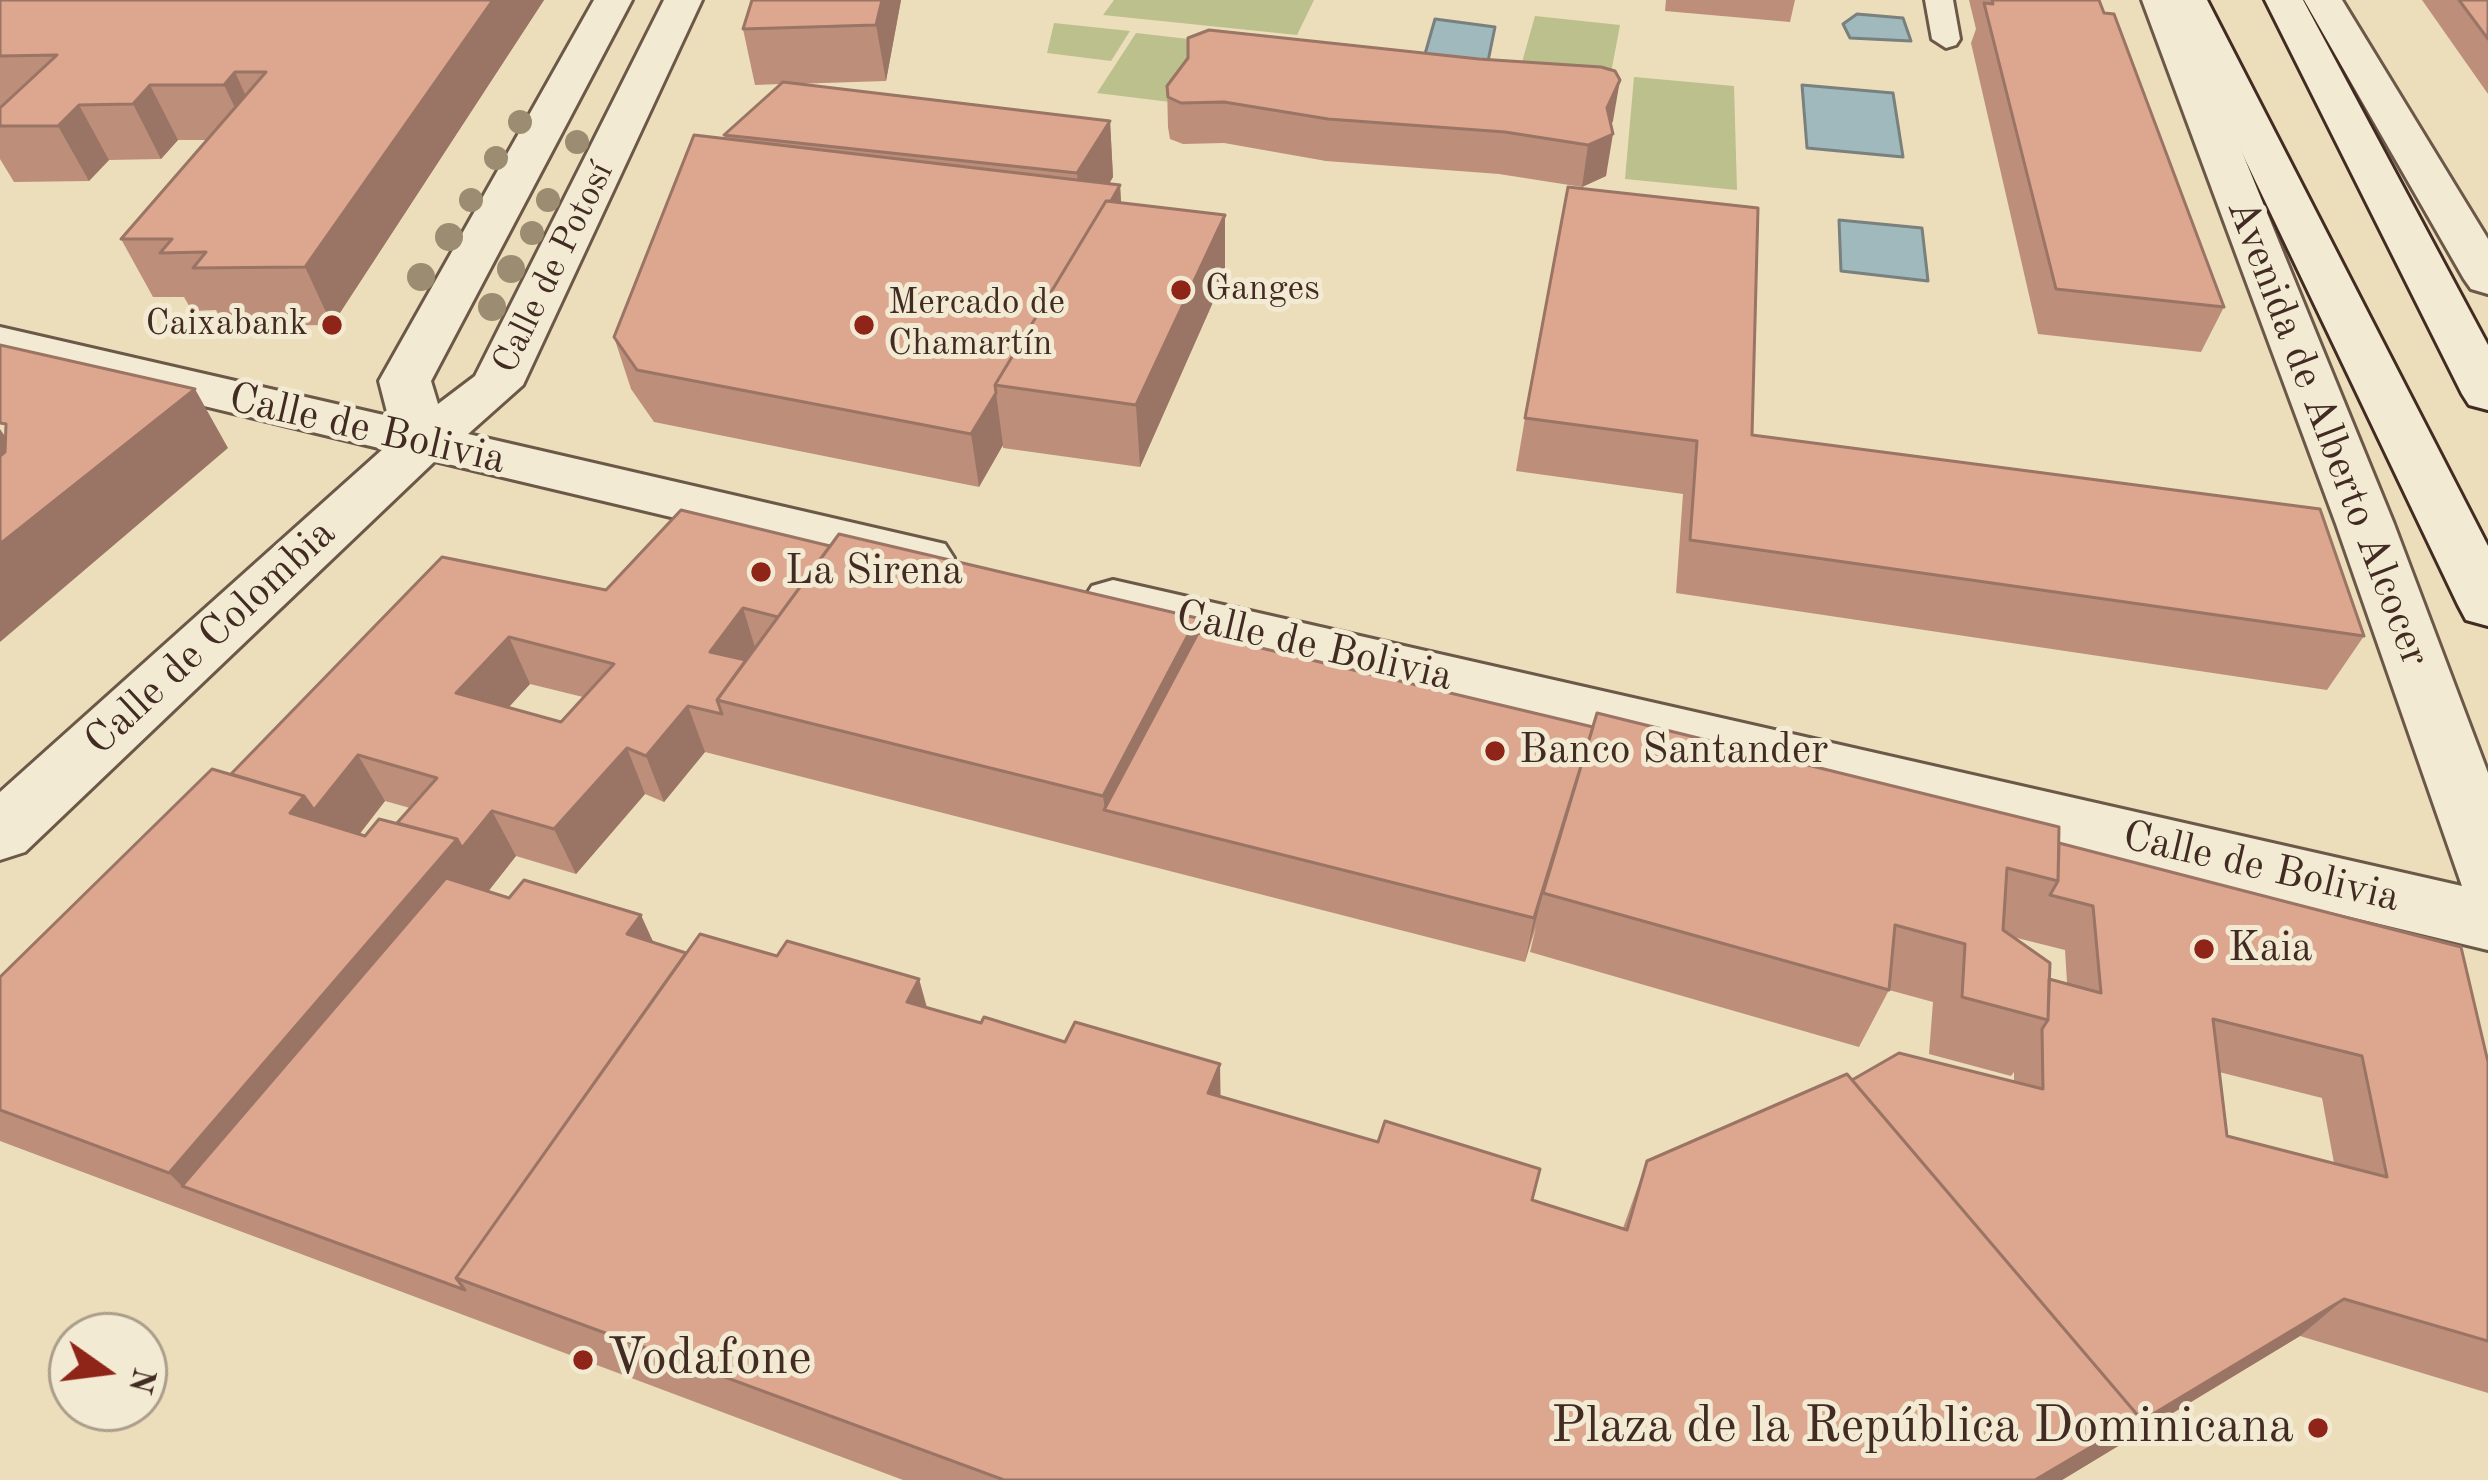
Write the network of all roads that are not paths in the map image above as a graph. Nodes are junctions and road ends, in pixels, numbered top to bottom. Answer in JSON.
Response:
{"nodes":[{"id":1,"x":613,"y":0,"type":"edge"},
{"id":2,"x":683,"y":0,"type":"edge"},
{"id":3,"x":1939,"y":0,"type":"edge"},
{"id":4,"x":2161,"y":0,"type":"edge"},
{"id":5,"x":2188,"y":0,"type":"edge"},
{"id":6,"x":2284,"y":0,"type":"edge"},
{"id":7,"x":2323,"y":0,"type":"edge"},
{"id":8,"x":1946,"y":39,"type":"dead end"},
{"id":9,"x":557,"y":102,"type":"junction"},
{"id":10,"x":631,"y":110,"type":"junction"},
{"id":11,"x":2488,"y":279,"type":"edge"},
{"id":12,"x":0,"y":343,"type":"edge"},
{"id":13,"x":2488,"y":394,"type":"edge"},
{"id":14,"x":422,"y":443,"type":"junction"},
{"id":15,"x":968,"y":567,"type":"edge"},
{"id":16,"x":1058,"y":588,"type":"edge"},
{"id":17,"x":2488,"y":604,"type":"edge"},
{"id":18,"x":0,"y":833,"type":"edge"},
{"id":19,"x":2488,"y":867,"type":"edge"},
{"id":20,"x":2488,"y":921,"type":"edge"}],
"edges":[{"from":1,"to":9,"type":"street","name":"Calle de Potosí"},
{"from":2,"to":10,"type":"street","name":"Calle de Potosí"},
{"from":3,"to":8,"type":"lane"},
{"from":4,"to":19,"type":"street","name":"Avenida de Alberto Alcocer"},
{"from":5,"to":17,"type":"street","name":"Avenida de Alberto Alcocer"},
{"from":6,"to":13,"type":"street"},
{"from":7,"to":11,"type":"street"},
{"from":9,"to":10,"type":"street","name":"Calle de Potosí"},
{"from":9,"to":14,"type":"street","name":"Calle de Potosí"},
{"from":10,"to":14,"type":"street","name":"Calle de Potosí"},
{"from":12,"to":14,"type":"street","name":"Calle de Bolivia"},
{"from":14,"to":15,"type":"street","name":"Calle de Bolivia"},
{"from":14,"to":18,"type":"street","name":"Calle de Colombia"},
{"from":16,"to":20,"type":"street","name":"Calle de Bolivia"}]}
